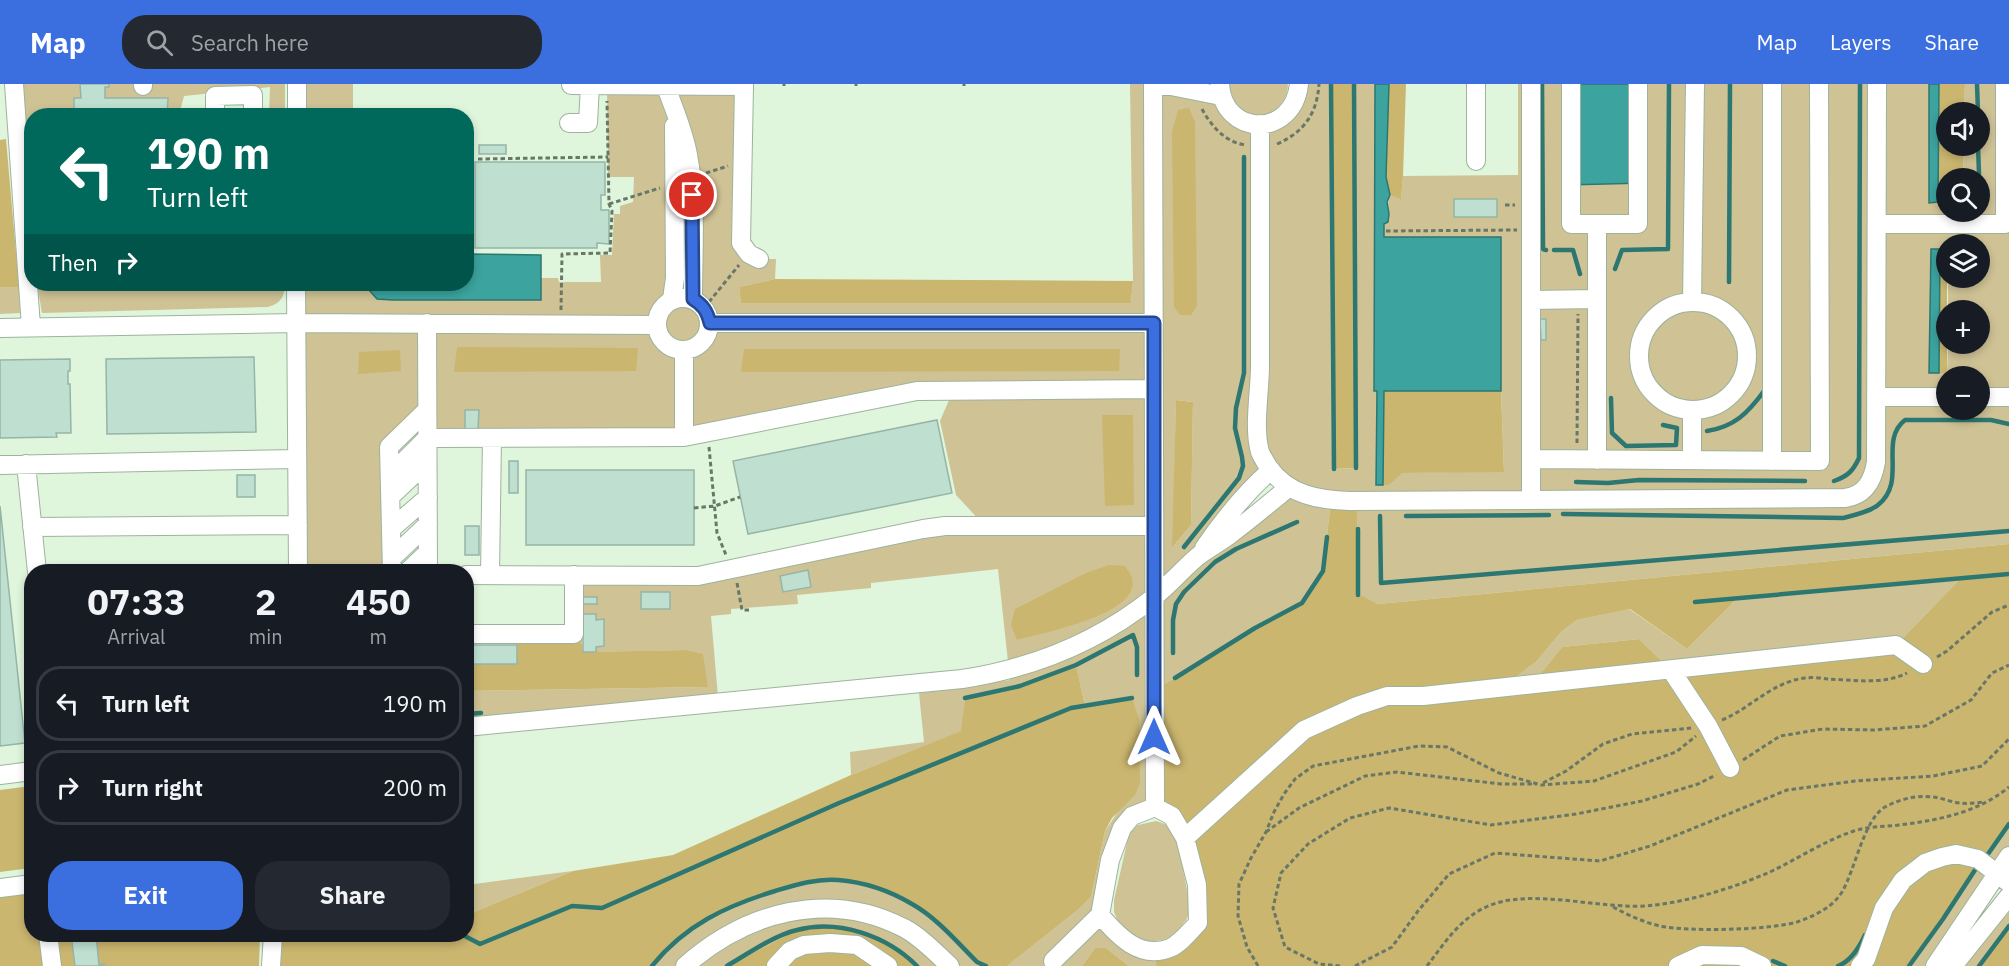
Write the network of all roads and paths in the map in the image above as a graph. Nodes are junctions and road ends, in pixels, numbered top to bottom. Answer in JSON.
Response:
{"nodes":[{"id":1,"x":14,"y":84,"type":"edge"},
{"id":2,"x":297,"y":84,"type":"edge"},
{"id":3,"x":1299,"y":84,"type":"edge"},
{"id":4,"x":1476,"y":84,"type":"edge"},
{"id":5,"x":1531,"y":84,"type":"edge"},
{"id":6,"x":1571,"y":84,"type":"edge"},
{"id":7,"x":1638,"y":84,"type":"edge"},
{"id":8,"x":1695,"y":84,"type":"edge"},
{"id":9,"x":1772,"y":84,"type":"edge"},
{"id":10,"x":1819,"y":84,"type":"edge"},
{"id":11,"x":1877,"y":84,"type":"edge"},
{"id":12,"x":2005,"y":84,"type":"edge"},
{"id":13,"x":665,"y":85,"type":"edge"},
{"id":14,"x":1163,"y":85,"type":"edge"},
{"id":15,"x":571,"y":86,"type":"dead end"},
{"id":16,"x":598,"y":86,"type":"junction"},
{"id":17,"x":1221,"y":90,"type":"edge"},
{"id":18,"x":215,"y":108,"type":"edge"},
{"id":19,"x":253,"y":108,"type":"edge"},
{"id":20,"x":297,"y":108,"type":"edge"},
{"id":21,"x":675,"y":116,"type":"junction"},
{"id":22,"x":569,"y":123,"type":"dead end"},
{"id":23,"x":1260,"y":124,"type":"junction"},
{"id":24,"x":608,"y":157,"type":"junction"},
{"id":25,"x":478,"y":159,"type":"dead end"},
{"id":26,"x":1476,"y":161,"type":"dead end"},
{"id":27,"x":24,"y":205,"type":"edge"},
{"id":28,"x":1597,"y":224,"type":"junction"},
{"id":29,"x":1876,"y":224,"type":"junction"},
{"id":30,"x":1531,"y":230,"type":"junction"},
{"id":31,"x":1386,"y":231,"type":"dead end"},
{"id":32,"x":754,"y":257,"type":"joint"},
{"id":33,"x":30,"y":291,"type":"edge"},
{"id":34,"x":296,"y":291,"type":"edge"},
{"id":35,"x":672,"y":299,"type":"junction"},
{"id":36,"x":1531,"y":300,"type":"junction"},
{"id":37,"x":1578,"y":300,"type":"junction"},
{"id":38,"x":1597,"y":300,"type":"junction"},
{"id":39,"x":1692,"y":302,"type":"junction"},
{"id":40,"x":702,"y":310,"type":"junction"},
{"id":41,"x":296,"y":323,"type":"junction"},
{"id":42,"x":427,"y":323,"type":"junction"},
{"id":43,"x":1154,"y":323,"type":"junction"},
{"id":44,"x":561,"y":324,"type":"junction"},
{"id":45,"x":656,"y":325,"type":"junction"},
{"id":46,"x":31,"y":327,"type":"junction"},
{"id":47,"x":0,"y":328,"type":"edge"},
{"id":48,"x":684,"y":351,"type":"junction"},
{"id":49,"x":1154,"y":389,"type":"junction"},
{"id":50,"x":1876,"y":397,"type":"junction"},
{"id":51,"x":1936,"y":397,"type":"edge"},
{"id":52,"x":1990,"y":397,"type":"edge"},
{"id":53,"x":2009,"y":397,"type":"edge"},
{"id":54,"x":427,"y":410,"type":"junction"},
{"id":55,"x":1692,"y":410,"type":"junction"},
{"id":56,"x":708,"y":432,"type":"junction"},
{"id":57,"x":684,"y":437,"type":"junction"},
{"id":58,"x":427,"y":438,"type":"junction"},
{"id":59,"x":492,"y":438,"type":"junction"},
{"id":60,"x":297,"y":459,"type":"junction"},
{"id":61,"x":1531,"y":459,"type":"junction"},
{"id":62,"x":1577,"y":460,"type":"junction"},
{"id":63,"x":1597,"y":460,"type":"junction"},
{"id":64,"x":1692,"y":460,"type":"junction"},
{"id":65,"x":1772,"y":460,"type":"junction"},
{"id":66,"x":428,"y":462,"type":"junction"},
{"id":67,"x":26,"y":464,"type":"junction"},
{"id":68,"x":0,"y":465,"type":"edge"},
{"id":69,"x":1271,"y":470,"type":"junction"},
{"id":70,"x":390,"y":475,"type":"junction"},
{"id":71,"x":1289,"y":487,"type":"junction"},
{"id":72,"x":390,"y":497,"type":"junction"},
{"id":73,"x":428,"y":497,"type":"junction"},
{"id":74,"x":740,"y":497,"type":"dead end"},
{"id":75,"x":1532,"y":500,"type":"junction"},
{"id":76,"x":715,"y":506,"type":"junction"},
{"id":77,"x":694,"y":508,"type":"dead end"},
{"id":78,"x":428,"y":524,"type":"junction"},
{"id":79,"x":298,"y":525,"type":"junction"},
{"id":80,"x":1154,"y":526,"type":"junction"},
{"id":81,"x":32,"y":527,"type":"junction"},
{"id":82,"x":391,"y":529,"type":"junction"},
{"id":83,"x":428,"y":552,"type":"junction"},
{"id":84,"x":1198,"y":556,"type":"junction"},
{"id":85,"x":36,"y":564,"type":"edge"},
{"id":86,"x":298,"y":564,"type":"edge"},
{"id":87,"x":392,"y":564,"type":"edge"},
{"id":88,"x":393,"y":564,"type":"edge"},
{"id":89,"x":415,"y":564,"type":"edge"},
{"id":90,"x":428,"y":564,"type":"edge"},
{"id":91,"x":731,"y":568,"type":"junction"},
{"id":92,"x":474,"y":575,"type":"edge"},
{"id":93,"x":490,"y":575,"type":"junction"},
{"id":94,"x":574,"y":575,"type":"junction"},
{"id":95,"x":1154,"y":597,"type":"junction"},
{"id":96,"x":2009,"y":605,"type":"edge"},
{"id":97,"x":749,"y":610,"type":"dead end"},
{"id":98,"x":474,"y":633,"type":"edge"},
{"id":99,"x":1923,"y":664,"type":"junction"},
{"id":100,"x":2009,"y":665,"type":"edge"},
{"id":101,"x":1671,"y":670,"type":"junction"},
{"id":102,"x":1708,"y":726,"type":"junction"},
{"id":103,"x":474,"y":727,"type":"edge"},
{"id":104,"x":2009,"y":739,"type":"edge"},
{"id":105,"x":1730,"y":768,"type":"junction"},
{"id":106,"x":24,"y":772,"type":"edge"},
{"id":107,"x":0,"y":775,"type":"edge"},
{"id":108,"x":1541,"y":784,"type":"junction"},
{"id":109,"x":2009,"y":787,"type":"edge"},
{"id":110,"x":1986,"y":802,"type":"junction"},
{"id":111,"x":1155,"y":807,"type":"junction"},
{"id":112,"x":1868,"y":827,"type":"junction"},
{"id":113,"x":1266,"y":832,"type":"junction"},
{"id":114,"x":1185,"y":838,"type":"junction"},
{"id":115,"x":2009,"y":856,"type":"edge"},
{"id":116,"x":2003,"y":878,"type":"edge"},
{"id":117,"x":24,"y":885,"type":"edge"},
{"id":118,"x":0,"y":888,"type":"edge"},
{"id":119,"x":2009,"y":896,"type":"edge"},
{"id":120,"x":1612,"y":906,"type":"junction"},
{"id":121,"x":1100,"y":915,"type":"junction"},
{"id":122,"x":49,"y":942,"type":"edge"},
{"id":123,"x":272,"y":942,"type":"edge"},
{"id":124,"x":1156,"y":958,"type":"edge"},
{"id":125,"x":883,"y":964,"type":"edge"},
{"id":126,"x":1049,"y":964,"type":"edge"},
{"id":127,"x":52,"y":966,"type":"edge"},
{"id":128,"x":271,"y":966,"type":"edge"},
{"id":129,"x":685,"y":966,"type":"edge"},
{"id":130,"x":776,"y":966,"type":"edge"},
{"id":131,"x":950,"y":966,"type":"edge"},
{"id":132,"x":1258,"y":966,"type":"edge"},
{"id":133,"x":1340,"y":966,"type":"edge"},
{"id":134,"x":1355,"y":966,"type":"edge"},
{"id":135,"x":1427,"y":966,"type":"edge"},
{"id":136,"x":1678,"y":966,"type":"edge"},
{"id":137,"x":1762,"y":966,"type":"edge"},
{"id":138,"x":1860,"y":966,"type":"edge"},
{"id":139,"x":1935,"y":966,"type":"edge"},
{"id":140,"x":1953,"y":966,"type":"edge"}],
"edges":[{"from":1,"to":27,"type":"lane"},
{"from":2,"to":20,"type":"lane"},
{"from":3,"to":23,"type":"lane"},
{"from":4,"to":26,"type":"lane"},
{"from":5,"to":30,"type":"lane"},
{"from":6,"to":28,"type":"lane"},
{"from":7,"to":28,"type":"lane"},
{"from":8,"to":39,"type":"lane"},
{"from":9,"to":65,"type":"lane"},
{"from":10,"to":65,"type":"lane"},
{"from":11,"to":29,"type":"lane"},
{"from":12,"to":29,"type":"lane"},
{"from":13,"to":16,"type":"lane"},
{"from":13,"to":21,"type":"lane"},
{"from":13,"to":32,"type":"lane"},
{"from":14,"to":17,"type":"lane"},
{"from":14,"to":43,"type":"lane"},
{"from":15,"to":16,"type":"lane"},
{"from":16,"to":22,"type":"lane"},
{"from":16,"to":24,"type":"path"},
{"from":17,"to":23,"type":"lane"},
{"from":18,"to":19,"type":"lane"},
{"from":21,"to":35,"type":"lane"},
{"from":21,"to":40,"type":"lane"},
{"from":23,"to":69,"type":"lane"},
{"from":24,"to":25,"type":"path"},
{"from":24,"to":44,"type":"path"},
{"from":28,"to":38,"type":"lane"},
{"from":29,"to":50,"type":"lane"},
{"from":30,"to":31,"type":"path"},
{"from":30,"to":36,"type":"lane"},
{"from":32,"to":40,"type":"path"},
{"from":33,"to":46,"type":"lane"},
{"from":34,"to":41,"type":"lane"},
{"from":35,"to":40,"type":"lane"},
{"from":35,"to":45,"type":"lane"},
{"from":36,"to":37,"type":"lane"},
{"from":36,"to":61,"type":"lane"},
{"from":37,"to":38,"type":"lane"},
{"from":37,"to":62,"type":"path"},
{"from":38,"to":63,"type":"lane"},
{"from":39,"to":55,"type":"lane"},
{"from":39,"to":55,"type":"lane"},
{"from":40,"to":43,"type":"lane"},
{"from":40,"to":48,"type":"lane"},
{"from":41,"to":42,"type":"lane"},
{"from":41,"to":46,"type":"lane"},
{"from":41,"to":60,"type":"lane"},
{"from":42,"to":44,"type":"lane"},
{"from":42,"to":54,"type":"lane"},
{"from":43,"to":49,"type":"lane"},
{"from":44,"to":45,"type":"lane"},
{"from":45,"to":48,"type":"lane"},
{"from":46,"to":47,"type":"lane"},
{"from":48,"to":57,"type":"lane"},
{"from":49,"to":56,"type":"lane"},
{"from":49,"to":80,"type":"lane"},
{"from":50,"to":51,"type":"lane"},
{"from":50,"to":75,"type":"lane"},
{"from":52,"to":53,"type":"lane"},
{"from":54,"to":58,"type":"lane"},
{"from":54,"to":70,"type":"lane"},
{"from":55,"to":64,"type":"lane"},
{"from":56,"to":57,"type":"lane"},
{"from":56,"to":76,"type":"path"},
{"from":57,"to":59,"type":"lane"},
{"from":58,"to":59,"type":"lane"},
{"from":58,"to":66,"type":"lane"},
{"from":58,"to":70,"type":"lane"},
{"from":59,"to":93,"type":"lane"},
{"from":60,"to":67,"type":"lane"},
{"from":60,"to":79,"type":"lane"},
{"from":61,"to":62,"type":"lane"},
{"from":61,"to":75,"type":"lane"},
{"from":62,"to":63,"type":"lane"},
{"from":63,"to":64,"type":"lane"},
{"from":64,"to":65,"type":"lane"},
{"from":66,"to":72,"type":"lane"},
{"from":66,"to":73,"type":"lane"},
{"from":67,"to":68,"type":"lane"},
{"from":67,"to":81,"type":"lane"},
{"from":69,"to":71,"type":"lane"},
{"from":69,"to":84,"type":"lane"},
{"from":70,"to":72,"type":"lane"},
{"from":71,"to":75,"type":"lane"},
{"from":71,"to":84,"type":"lane"},
{"from":72,"to":82,"type":"lane"},
{"from":73,"to":78,"type":"lane"},
{"from":73,"to":82,"type":"lane"},
{"from":74,"to":76,"type":"path"},
{"from":76,"to":77,"type":"path"},
{"from":76,"to":91,"type":"path"},
{"from":78,"to":83,"type":"lane"},
{"from":78,"to":88,"type":"lane"},
{"from":79,"to":81,"type":"lane"},
{"from":79,"to":86,"type":"lane"},
{"from":80,"to":91,"type":"lane"},
{"from":80,"to":95,"type":"lane"},
{"from":81,"to":85,"type":"lane"},
{"from":82,"to":87,"type":"lane"},
{"from":83,"to":89,"type":"lane"},
{"from":83,"to":90,"type":"lane"},
{"from":84,"to":95,"type":"lane"},
{"from":91,"to":94,"type":"lane"},
{"from":91,"to":97,"type":"path"},
{"from":92,"to":93,"type":"lane"},
{"from":93,"to":94,"type":"lane"},
{"from":94,"to":98,"type":"lane"},
{"from":95,"to":103,"type":"lane"},
{"from":95,"to":111,"type":"lane"},
{"from":96,"to":99,"type":"path"},
{"from":99,"to":101,"type":"lane"},
{"from":99,"to":102,"type":"path"},
{"from":100,"to":105,"type":"path"},
{"from":101,"to":102,"type":"lane"},
{"from":101,"to":114,"type":"lane"},
{"from":102,"to":105,"type":"lane"},
{"from":102,"to":108,"type":"path"},
{"from":102,"to":108,"type":"path"},
{"from":104,"to":134,"type":"path"},
{"from":105,"to":133,"type":"path"},
{"from":106,"to":107,"type":"lane"},
{"from":108,"to":113,"type":"path"},
{"from":108,"to":113,"type":"path"},
{"from":109,"to":110,"type":"path"},
{"from":110,"to":112,"type":"path"},
{"from":110,"to":112,"type":"path"},
{"from":111,"to":114,"type":"lane"},
{"from":111,"to":121,"type":"lane"},
{"from":112,"to":120,"type":"path"},
{"from":112,"to":120,"type":"path"},
{"from":113,"to":132,"type":"path"},
{"from":114,"to":124,"type":"lane"},
{"from":115,"to":116,"type":"lane"},
{"from":116,"to":138,"type":"lane"},
{"from":116,"to":139,"type":"lane"},
{"from":117,"to":118,"type":"lane"},
{"from":119,"to":140,"type":"lane"},
{"from":120,"to":135,"type":"path"},
{"from":121,"to":124,"type":"lane"},
{"from":121,"to":126,"type":"lane"},
{"from":122,"to":127,"type":"lane"},
{"from":123,"to":128,"type":"lane"},
{"from":125,"to":130,"type":"lane"},
{"from":129,"to":131,"type":"lane"},
{"from":136,"to":137,"type":"lane"}]}
